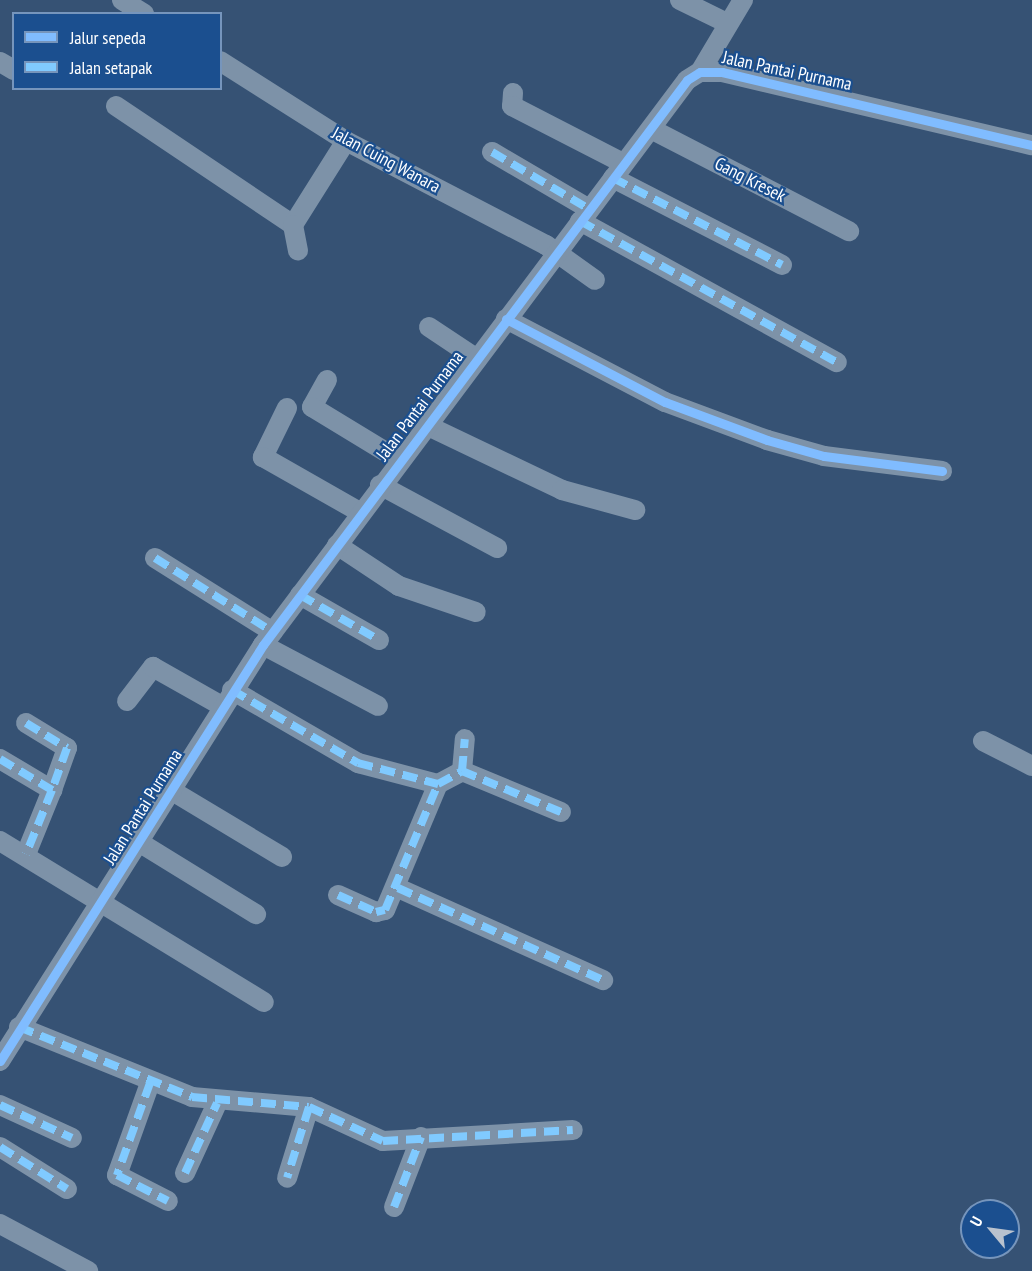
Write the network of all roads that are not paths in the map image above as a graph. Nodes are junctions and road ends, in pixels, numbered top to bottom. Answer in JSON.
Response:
{"nodes":[{"id":1,"x":122,"y":0,"type":"edge"},
{"id":2,"x":680,"y":0,"type":"edge"},
{"id":3,"x":743,"y":0,"type":"edge"},
{"id":4,"x":141,"y":12,"type":"edge"},
{"id":5,"x":727,"y":22,"type":"junction"},
{"id":6,"x":222,"y":62,"type":"edge"},
{"id":7,"x":700,"y":72,"type":"junction"},
{"id":8,"x":513,"y":93,"type":"dead end"},
{"id":9,"x":116,"y":106,"type":"dead end"},
{"id":10,"x":651,"y":129,"type":"junction"},
{"id":11,"x":346,"y":141,"type":"junction"},
{"id":12,"x":1032,"y":145,"type":"edge"},
{"id":13,"x":492,"y":152,"type":"dead end"},
{"id":14,"x":618,"y":170,"type":"junction"},
{"id":15,"x":585,"y":215,"type":"junction"},
{"id":16,"x":293,"y":225,"type":"junction"},
{"id":17,"x":849,"y":231,"type":"dead end"},
{"id":18,"x":297,"y":251,"type":"dead end"},
{"id":19,"x":555,"y":253,"type":"junction"},
{"id":20,"x":782,"y":264,"type":"dead end"},
{"id":21,"x":595,"y":280,"type":"dead end"},
{"id":22,"x":506,"y":320,"type":"junction"},
{"id":23,"x":429,"y":327,"type":"dead end"},
{"id":24,"x":477,"y":358,"type":"junction"},
{"id":25,"x":837,"y":362,"type":"dead end"},
{"id":26,"x":327,"y":380,"type":"dead end"},
{"id":27,"x":287,"y":408,"type":"dead end"},
{"id":28,"x":426,"y":425,"type":"junction"},
{"id":29,"x":399,"y":460,"type":"junction"},
{"id":30,"x":942,"y":471,"type":"dead end"},
{"id":31,"x":380,"y":485,"type":"junction"},
{"id":32,"x":634,"y":510,"type":"dead end"},
{"id":33,"x":360,"y":512,"type":"junction"},
{"id":34,"x":336,"y":545,"type":"junction"},
{"id":35,"x":497,"y":548,"type":"dead end"},
{"id":36,"x":154,"y":558,"type":"dead end"},
{"id":37,"x":300,"y":595,"type":"junction"},
{"id":38,"x":476,"y":612,"type":"dead end"},
{"id":39,"x":268,"y":639,"type":"junction"},
{"id":40,"x":379,"y":640,"type":"dead end"},
{"id":41,"x":227,"y":698,"type":"junction"},
{"id":42,"x":127,"y":701,"type":"dead end"},
{"id":43,"x":378,"y":706,"type":"dead end"},
{"id":44,"x":26,"y":723,"type":"dead end"},
{"id":45,"x":465,"y":739,"type":"dead end"},
{"id":46,"x":983,"y":741,"type":"dead end"},
{"id":47,"x":0,"y":759,"type":"edge"},
{"id":48,"x":1032,"y":765,"type":"edge"},
{"id":49,"x":462,"y":771,"type":"junction"},
{"id":50,"x":438,"y":784,"type":"junction"},
{"id":51,"x":52,"y":790,"type":"junction"},
{"id":52,"x":174,"y":792,"type":"junction"},
{"id":53,"x":561,"y":812,"type":"dead end"},
{"id":54,"x":0,"y":841,"type":"edge"},
{"id":55,"x":142,"y":844,"type":"junction"},
{"id":56,"x":26,"y":854,"type":"junction"},
{"id":57,"x":282,"y":857,"type":"dead end"},
{"id":58,"x":398,"y":888,"type":"junction"},
{"id":59,"x":338,"y":895,"type":"dead end"},
{"id":60,"x":102,"y":902,"type":"junction"},
{"id":61,"x":256,"y":914,"type":"dead end"},
{"id":62,"x":603,"y":980,"type":"dead end"},
{"id":63,"x":264,"y":1002,"type":"dead end"},
{"id":64,"x":19,"y":1027,"type":"junction"},
{"id":65,"x":1,"y":1058,"type":"edge"},
{"id":66,"x":150,"y":1083,"type":"junction"},
{"id":67,"x":217,"y":1103,"type":"junction"},
{"id":68,"x":0,"y":1105,"type":"edge"},
{"id":69,"x":309,"y":1107,"type":"junction"},
{"id":70,"x":573,"y":1130,"type":"dead end"},
{"id":71,"x":421,"y":1137,"type":"junction"},
{"id":72,"x":72,"y":1138,"type":"dead end"},
{"id":73,"x":0,"y":1147,"type":"edge"},
{"id":74,"x":185,"y":1173,"type":"dead end"},
{"id":75,"x":287,"y":1178,"type":"dead end"},
{"id":76,"x":67,"y":1189,"type":"dead end"},
{"id":77,"x":168,"y":1201,"type":"dead end"},
{"id":78,"x":394,"y":1207,"type":"dead end"},
{"id":79,"x":0,"y":1224,"type":"edge"},
{"id":80,"x":88,"y":1271,"type":"edge"}],
"edges":[{"from":1,"to":4,"type":"street"},
{"from":2,"to":5,"type":"street"},
{"from":3,"to":5,"type":"street"},
{"from":5,"to":7,"type":"street"},
{"from":6,"to":11,"type":"street","name":"Jalan Cuing Wanara"},
{"from":7,"to":10,"type":"street","name":"Jalan Pantai Purnama"},
{"from":7,"to":12,"type":"street","name":"Jalan Pantai Purnama"},
{"from":8,"to":14,"type":"street"},
{"from":9,"to":16,"type":"street"},
{"from":10,"to":14,"type":"street","name":"Jalan Pantai Purnama"},
{"from":10,"to":17,"type":"street","name":"Gang Kresek"},
{"from":11,"to":16,"type":"street"},
{"from":11,"to":19,"type":"street","name":"Jalan Cuing Wanara"},
{"from":13,"to":15,"type":"street"},
{"from":14,"to":15,"type":"street","name":"Jalan Pantai Purnama"},
{"from":14,"to":20,"type":"street"},
{"from":15,"to":19,"type":"street","name":"Jalan Pantai Purnama"},
{"from":15,"to":25,"type":"street"},
{"from":16,"to":18,"type":"street"},
{"from":19,"to":21,"type":"street","name":"Jalan Cuing Wanara"},
{"from":19,"to":22,"type":"street","name":"Jalan Pantai Purnama"},
{"from":22,"to":24,"type":"street","name":"Jalan Pantai Purnama"},
{"from":22,"to":30,"type":"street"},
{"from":23,"to":24,"type":"street"},
{"from":24,"to":28,"type":"street","name":"Jalan Pantai Purnama"},
{"from":26,"to":29,"type":"street"},
{"from":27,"to":33,"type":"street"},
{"from":28,"to":29,"type":"street","name":"Jalan Pantai Purnama"},
{"from":28,"to":32,"type":"street"},
{"from":29,"to":31,"type":"street","name":"Jalan Pantai Purnama"},
{"from":31,"to":33,"type":"street","name":"Jalan Pantai Purnama"},
{"from":31,"to":35,"type":"street"},
{"from":33,"to":34,"type":"street","name":"Jalan Pantai Purnama"},
{"from":34,"to":37,"type":"street","name":"Jalan Pantai Purnama"},
{"from":34,"to":38,"type":"street"},
{"from":36,"to":39,"type":"street"},
{"from":37,"to":39,"type":"street","name":"Jalan Pantai Purnama"},
{"from":37,"to":40,"type":"street"},
{"from":39,"to":41,"type":"street","name":"Jalan Pantai Purnama"},
{"from":39,"to":43,"type":"street"},
{"from":41,"to":42,"type":"street"},
{"from":41,"to":50,"type":"street"},
{"from":41,"to":52,"type":"street","name":"Jalan Pantai Purnama"},
{"from":44,"to":51,"type":"street"},
{"from":45,"to":49,"type":"street"},
{"from":46,"to":48,"type":"street"},
{"from":47,"to":51,"type":"street"},
{"from":49,"to":50,"type":"street"},
{"from":49,"to":53,"type":"street"},
{"from":50,"to":58,"type":"street"},
{"from":51,"to":56,"type":"street"},
{"from":52,"to":55,"type":"street","name":"Jalan Pantai Purnama"},
{"from":52,"to":57,"type":"street"},
{"from":54,"to":56,"type":"street"},
{"from":55,"to":60,"type":"street","name":"Jalan Pantai Purnama"},
{"from":55,"to":61,"type":"street"},
{"from":56,"to":60,"type":"street"},
{"from":58,"to":59,"type":"street"},
{"from":58,"to":62,"type":"street"},
{"from":60,"to":63,"type":"street"},
{"from":60,"to":64,"type":"street","name":"Jalan Pantai Purnama"},
{"from":64,"to":65,"type":"street","name":"Jalan Pantai Purnama"},
{"from":64,"to":66,"type":"street"},
{"from":66,"to":67,"type":"street"},
{"from":66,"to":77,"type":"street"},
{"from":67,"to":69,"type":"street"},
{"from":67,"to":74,"type":"street"},
{"from":68,"to":72,"type":"street"},
{"from":69,"to":71,"type":"street"},
{"from":69,"to":75,"type":"street"},
{"from":70,"to":71,"type":"street"},
{"from":71,"to":78,"type":"street"},
{"from":73,"to":76,"type":"street"},
{"from":79,"to":80,"type":"street"}]}
